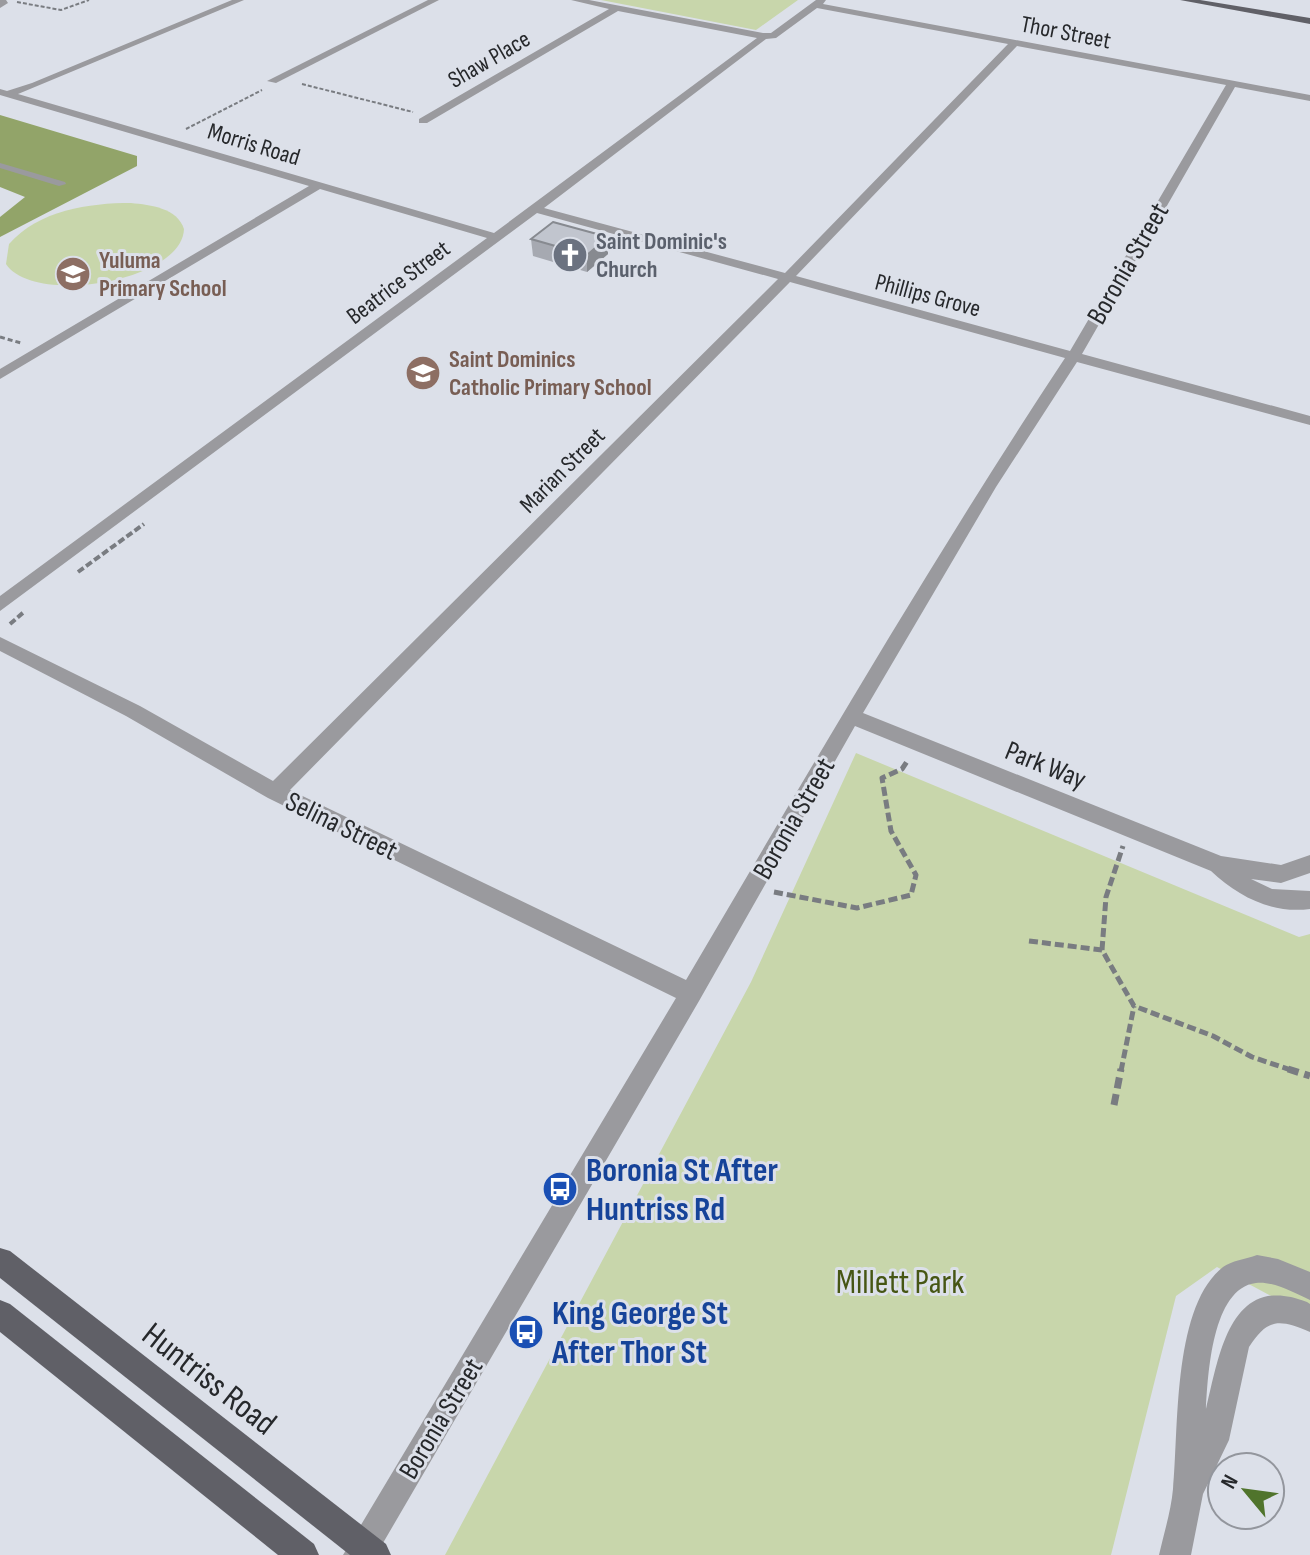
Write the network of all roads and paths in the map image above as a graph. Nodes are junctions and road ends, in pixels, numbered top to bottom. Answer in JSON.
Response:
{"nodes":[{"id":1,"x":89,"y":0,"type":"edge"},
{"id":2,"x":240,"y":0,"type":"edge"},
{"id":3,"x":435,"y":0,"type":"edge"},
{"id":4,"x":575,"y":0,"type":"edge"},
{"id":5,"x":1184,"y":0,"type":"edge"},
{"id":6,"x":1222,"y":0,"type":"edge"},
{"id":7,"x":819,"y":2,"type":"edge"},
{"id":8,"x":2,"y":3,"type":"edge"},
{"id":9,"x":617,"y":8,"type":"junction"},
{"id":10,"x":1309,"y":17,"type":"edge"},
{"id":11,"x":763,"y":36,"type":"junction"},
{"id":12,"x":1015,"y":42,"type":"junction"},
{"id":13,"x":275,"y":80,"type":"junction"},
{"id":14,"x":1232,"y":83,"type":"junction"},
{"id":15,"x":2,"y":94,"type":"edge"},
{"id":16,"x":1310,"y":98,"type":"edge"},
{"id":17,"x":427,"y":119,"type":"joint"},
{"id":18,"x":164,"y":140,"type":"junction"},
{"id":19,"x":0,"y":165,"type":"edge"},
{"id":20,"x":62,"y":184,"type":"dead end"},
{"id":21,"x":317,"y":186,"type":"junction"},
{"id":22,"x":536,"y":209,"type":"junction"},
{"id":23,"x":496,"y":237,"type":"junction"},
{"id":24,"x":786,"y":279,"type":"junction"},
{"id":25,"x":0,"y":337,"type":"edge"},
{"id":26,"x":22,"y":344,"type":"dead end"},
{"id":27,"x":1073,"y":357,"type":"junction"},
{"id":28,"x":0,"y":375,"type":"edge"},
{"id":29,"x":1310,"y":421,"type":"edge"},
{"id":30,"x":0,"y":605,"type":"edge"},
{"id":31,"x":0,"y":643,"type":"edge"},
{"id":32,"x":852,"y":717,"type":"junction"},
{"id":33,"x":919,"y":742,"type":"junction"},
{"id":34,"x":275,"y":792,"type":"junction"},
{"id":35,"x":1129,"y":829,"type":"junction"},
{"id":36,"x":1310,"y":864,"type":"edge"},
{"id":37,"x":1219,"y":865,"type":"junction"},
{"id":38,"x":752,"y":888,"type":"junction"},
{"id":39,"x":1300,"y":900,"type":"edge"},
{"id":40,"x":1029,"y":941,"type":"dead end"},
{"id":41,"x":1102,"y":950,"type":"junction"},
{"id":42,"x":691,"y":994,"type":"junction"},
{"id":43,"x":1134,"y":1006,"type":"junction"},
{"id":44,"x":1310,"y":1076,"type":"edge"},
{"id":45,"x":1114,"y":1105,"type":"dead end"},
{"id":46,"x":0,"y":1261,"type":"edge"},
{"id":47,"x":1310,"y":1286,"type":"edge"},
{"id":48,"x":0,"y":1314,"type":"edge"},
{"id":49,"x":1310,"y":1318,"type":"edge"},
{"id":50,"x":1188,"y":1490,"type":"junction"},
{"id":51,"x":366,"y":1552,"type":"edge"},
{"id":52,"x":303,"y":1555,"type":"edge"},
{"id":53,"x":1175,"y":1555,"type":"edge"}],
"edges":[{"from":1,"to":8,"type":"path"},
{"from":2,"to":15,"type":"street"},
{"from":3,"to":13,"type":"street"},
{"from":4,"to":9,"type":"street"},
{"from":5,"to":10,"type":"main road"},
{"from":6,"to":10,"type":"main road"},
{"from":7,"to":11,"type":"street","name":"Beatrice Street"},
{"from":7,"to":12,"type":"street","name":"Thor Street"},
{"from":9,"to":11,"type":"street"},
{"from":9,"to":17,"type":"street","name":"Shaw Place"},
{"from":11,"to":22,"type":"street","name":"Beatrice Street"},
{"from":12,"to":14,"type":"street","name":"Thor Street"},
{"from":12,"to":24,"type":"street","name":"Marian Street"},
{"from":13,"to":17,"type":"path"},
{"from":13,"to":18,"type":"path"},
{"from":14,"to":16,"type":"street","name":"Thor Street"},
{"from":14,"to":27,"type":"street","name":"Boronia Street"},
{"from":15,"to":18,"type":"street","name":"Morris Road"},
{"from":18,"to":21,"type":"street","name":"Morris Road"},
{"from":19,"to":20,"type":"lane"},
{"from":21,"to":23,"type":"street","name":"Morris Road"},
{"from":21,"to":28,"type":"street"},
{"from":22,"to":23,"type":"street","name":"Beatrice Street"},
{"from":22,"to":24,"type":"street","name":"Phillips Grove"},
{"from":23,"to":30,"type":"street","name":"Beatrice Street"},
{"from":24,"to":27,"type":"street","name":"Phillips Grove"},
{"from":24,"to":34,"type":"street","name":"Marian Street"},
{"from":25,"to":26,"type":"path"},
{"from":27,"to":29,"type":"street","name":"Phillips Grove"},
{"from":27,"to":32,"type":"street","name":"Boronia Street"},
{"from":31,"to":34,"type":"street","name":"Selina Street"},
{"from":32,"to":33,"type":"street","name":"Park Way"},
{"from":32,"to":38,"type":"street","name":"Boronia Street"},
{"from":33,"to":35,"type":"street","name":"Park Way"},
{"from":33,"to":38,"type":"path"},
{"from":34,"to":42,"type":"street","name":"Selina Street"},
{"from":35,"to":37,"type":"street","name":"Park Way"},
{"from":35,"to":41,"type":"path"},
{"from":36,"to":37,"type":"street","name":"Park Way"},
{"from":37,"to":39,"type":"street","name":"Park Way"},
{"from":38,"to":42,"type":"street","name":"Boronia Street"},
{"from":40,"to":41,"type":"path"},
{"from":41,"to":43,"type":"path"},
{"from":42,"to":51,"type":"street","name":"Boronia Street"},
{"from":43,"to":44,"type":"path"},
{"from":43,"to":45,"type":"path"},
{"from":46,"to":51,"type":"main road","name":"Huntriss Road"},
{"from":47,"to":50,"type":"street"},
{"from":48,"to":52,"type":"main road"},
{"from":49,"to":50,"type":"street"},
{"from":50,"to":53,"type":"street"}]}
